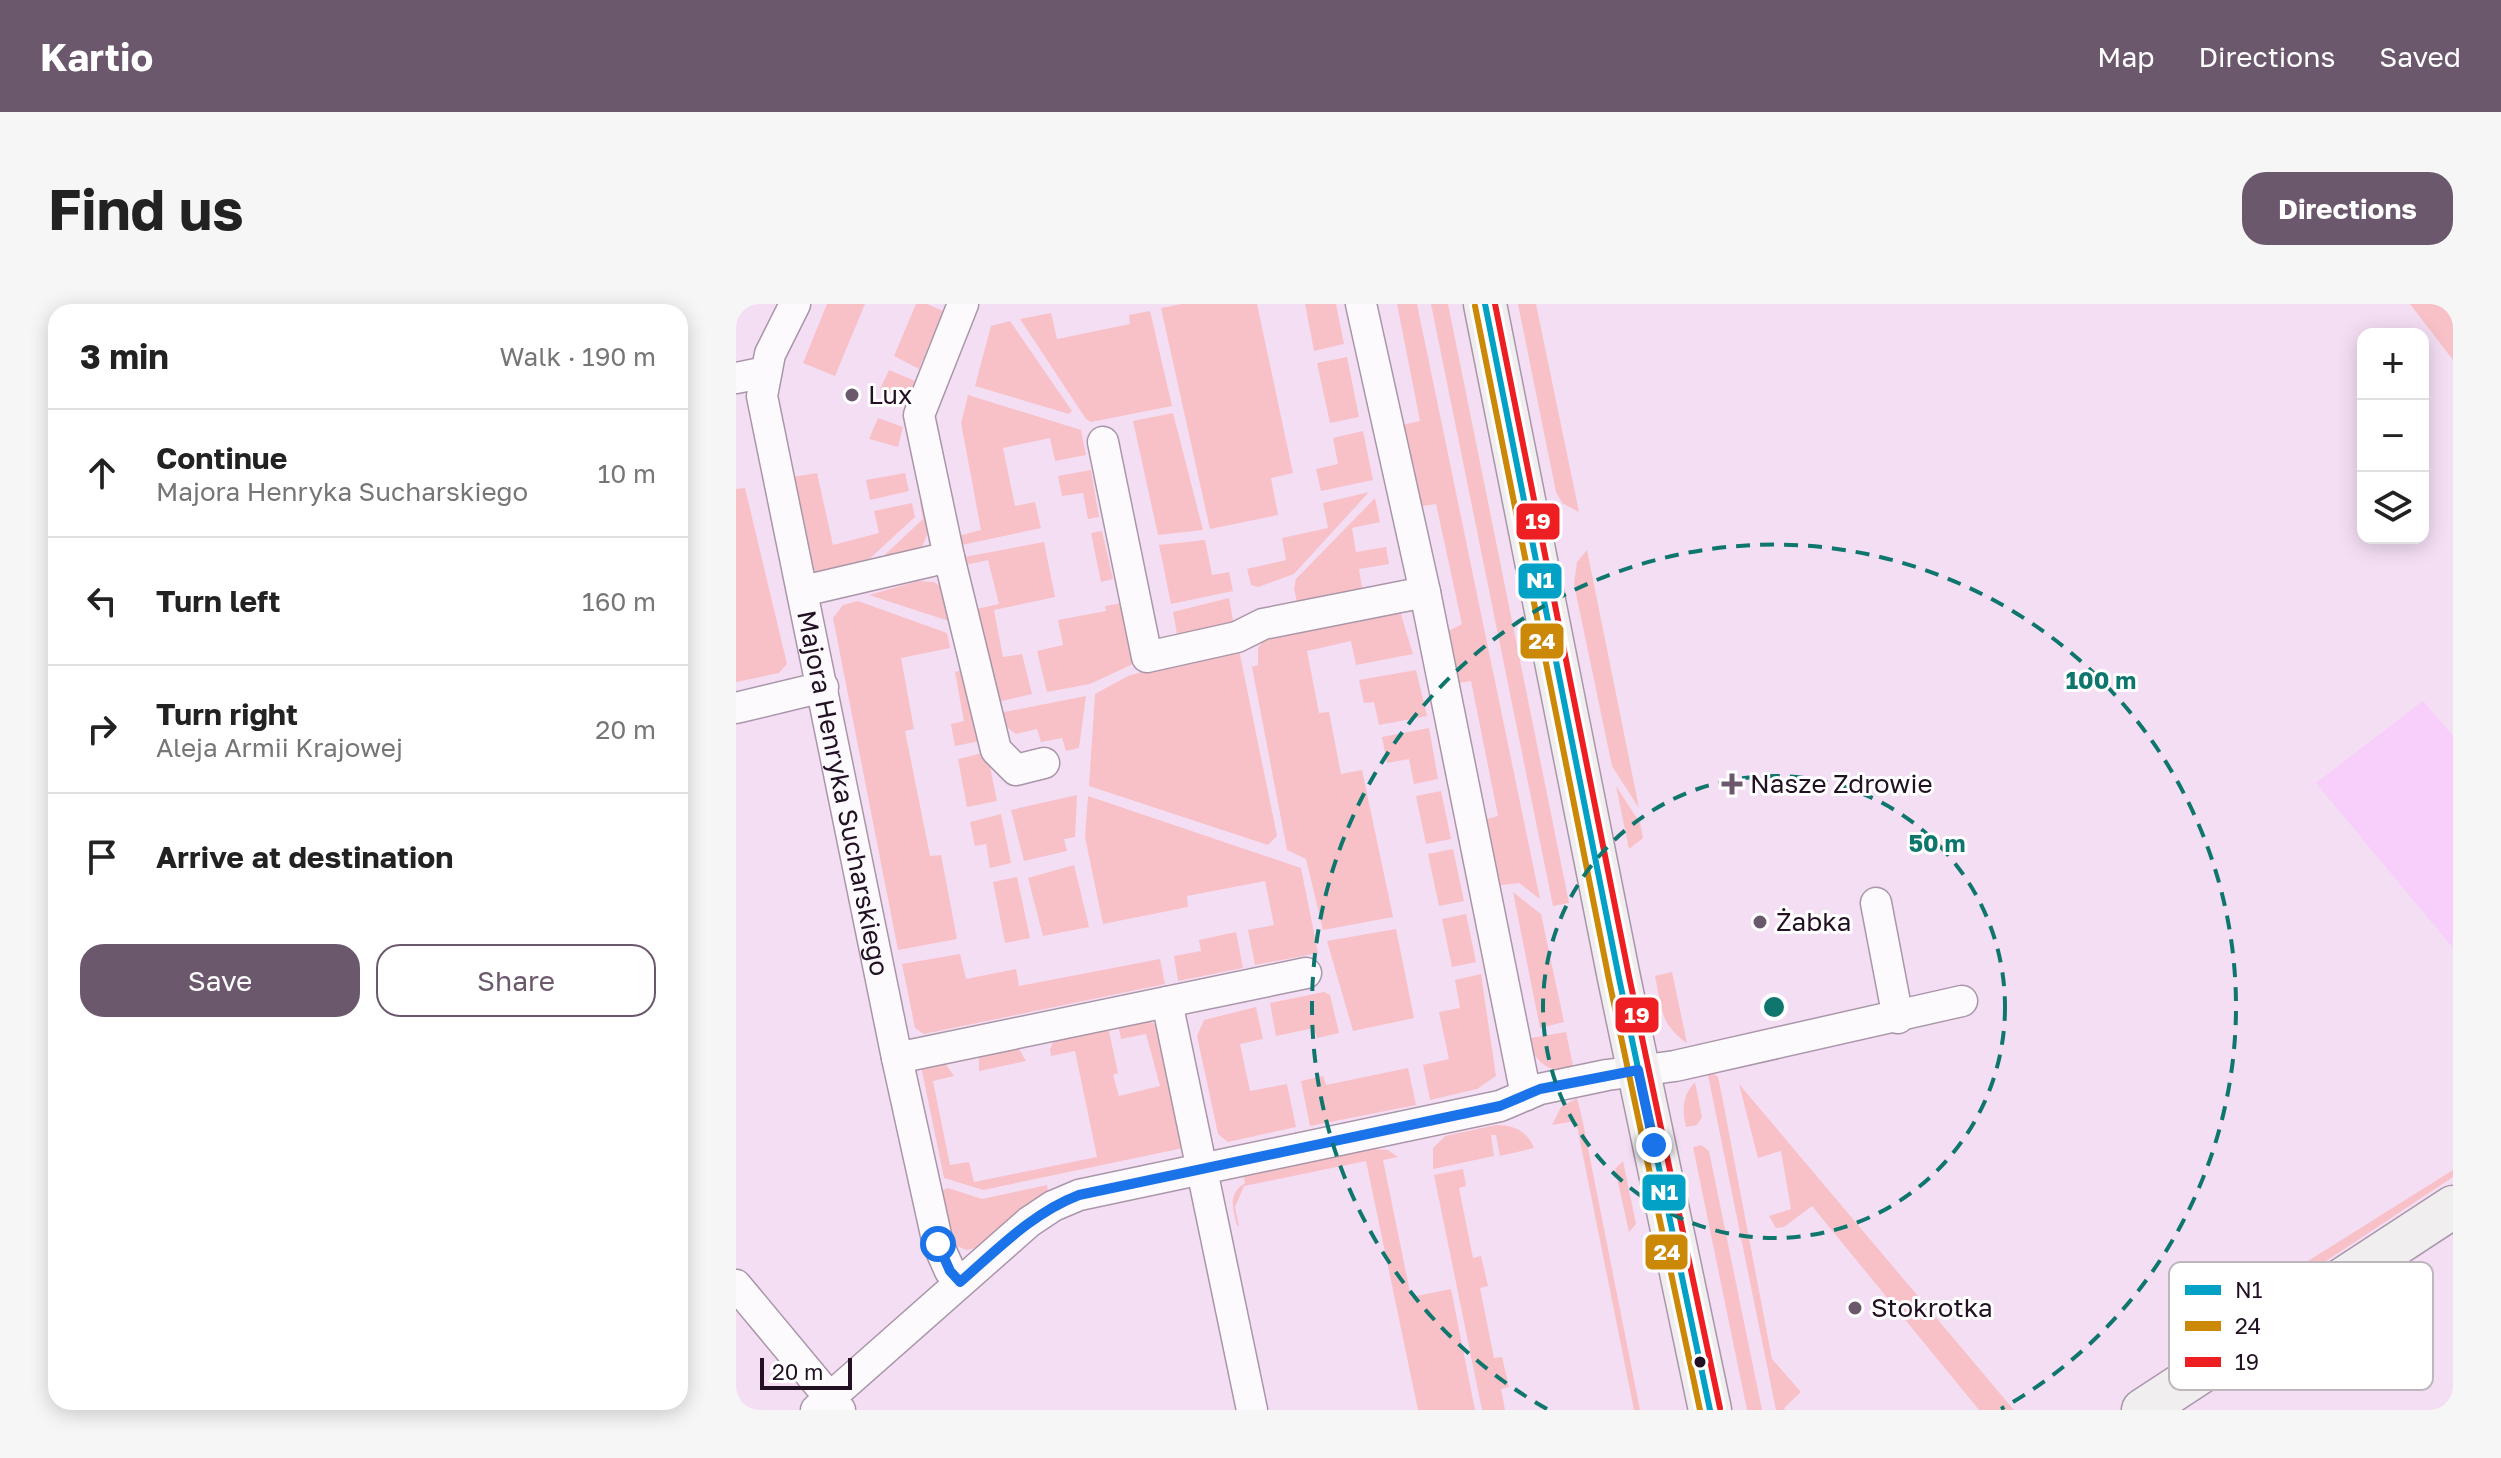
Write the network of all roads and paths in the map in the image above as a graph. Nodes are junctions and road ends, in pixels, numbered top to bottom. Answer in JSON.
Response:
{"nodes":[{"id":1,"x":795,"y":304,"type":"edge"},
{"id":2,"x":963,"y":304,"type":"edge"},
{"id":3,"x":1361,"y":304,"type":"edge"},
{"id":4,"x":1485,"y":304,"type":"edge"},
{"id":5,"x":766,"y":372,"type":"junction"},
{"id":6,"x":736,"y":378,"type":"edge"},
{"id":7,"x":1103,"y":442,"type":"dead end"},
{"id":8,"x":949,"y":557,"type":"junction"},
{"id":9,"x":803,"y":591,"type":"junction"},
{"id":10,"x":1425,"y":592,"type":"junction"},
{"id":11,"x":823,"y":687,"type":"junction"},
{"id":12,"x":736,"y":708,"type":"edge"},
{"id":13,"x":1044,"y":763,"type":"dead end"},
{"id":14,"x":1876,"y":903,"type":"dead end"},
{"id":15,"x":1306,"y":973,"type":"dead end"},
{"id":16,"x":1962,"y":1001,"type":"dead end"},
{"id":17,"x":1167,"y":1002,"type":"junction"},
{"id":18,"x":1898,"y":1018,"type":"junction"},
{"id":19,"x":897,"y":1058,"type":"junction"},
{"id":20,"x":1638,"y":1070,"type":"junction"},
{"id":21,"x":1526,"y":1095,"type":"junction"},
{"id":22,"x":1203,"y":1169,"type":"junction"},
{"id":23,"x":2453,"y":1207,"type":"edge"},
{"id":24,"x":2369,"y":1262,"type":"edge"},
{"id":25,"x":960,"y":1282,"type":"junction"},
{"id":26,"x":736,"y":1285,"type":"edge"},
{"id":27,"x":2174,"y":1390,"type":"edge"},
{"id":28,"x":828,"y":1406,"type":"edge"},
{"id":29,"x":1252,"y":1410,"type":"edge"},
{"id":30,"x":1710,"y":1410,"type":"edge"},
{"id":31,"x":2143,"y":1410,"type":"edge"}],
"edges":[{"from":1,"to":5,"type":"street","name":"Majora Henryka Sucharskiego"},
{"from":2,"to":8,"type":"street"},
{"from":3,"to":10,"type":"street"},
{"from":4,"to":20,"type":"street"},
{"from":5,"to":6,"type":"street"},
{"from":5,"to":9,"type":"street","name":"Majora Henryka Sucharskiego"},
{"from":7,"to":10,"type":"street"},
{"from":8,"to":9,"type":"street"},
{"from":8,"to":13,"type":"street"},
{"from":9,"to":11,"type":"street","name":"Majora Henryka Sucharskiego"},
{"from":10,"to":21,"type":"street"},
{"from":11,"to":12,"type":"street"},
{"from":11,"to":19,"type":"street","name":"Majora Henryka Sucharskiego"},
{"from":14,"to":18,"type":"street"},
{"from":15,"to":17,"type":"street"},
{"from":16,"to":18,"type":"street"},
{"from":17,"to":19,"type":"street"},
{"from":17,"to":22,"type":"street"},
{"from":18,"to":20,"type":"street"},
{"from":19,"to":25,"type":"street","name":"Majora Henryka Sucharskiego"},
{"from":20,"to":21,"type":"street"},
{"from":20,"to":30,"type":"street"},
{"from":21,"to":22,"type":"street"},
{"from":22,"to":25,"type":"street"},
{"from":22,"to":29,"type":"street"},
{"from":23,"to":24,"type":"street"},
{"from":25,"to":28,"type":"street"},
{"from":26,"to":28,"type":"street"},
{"from":27,"to":31,"type":"street"}]}
